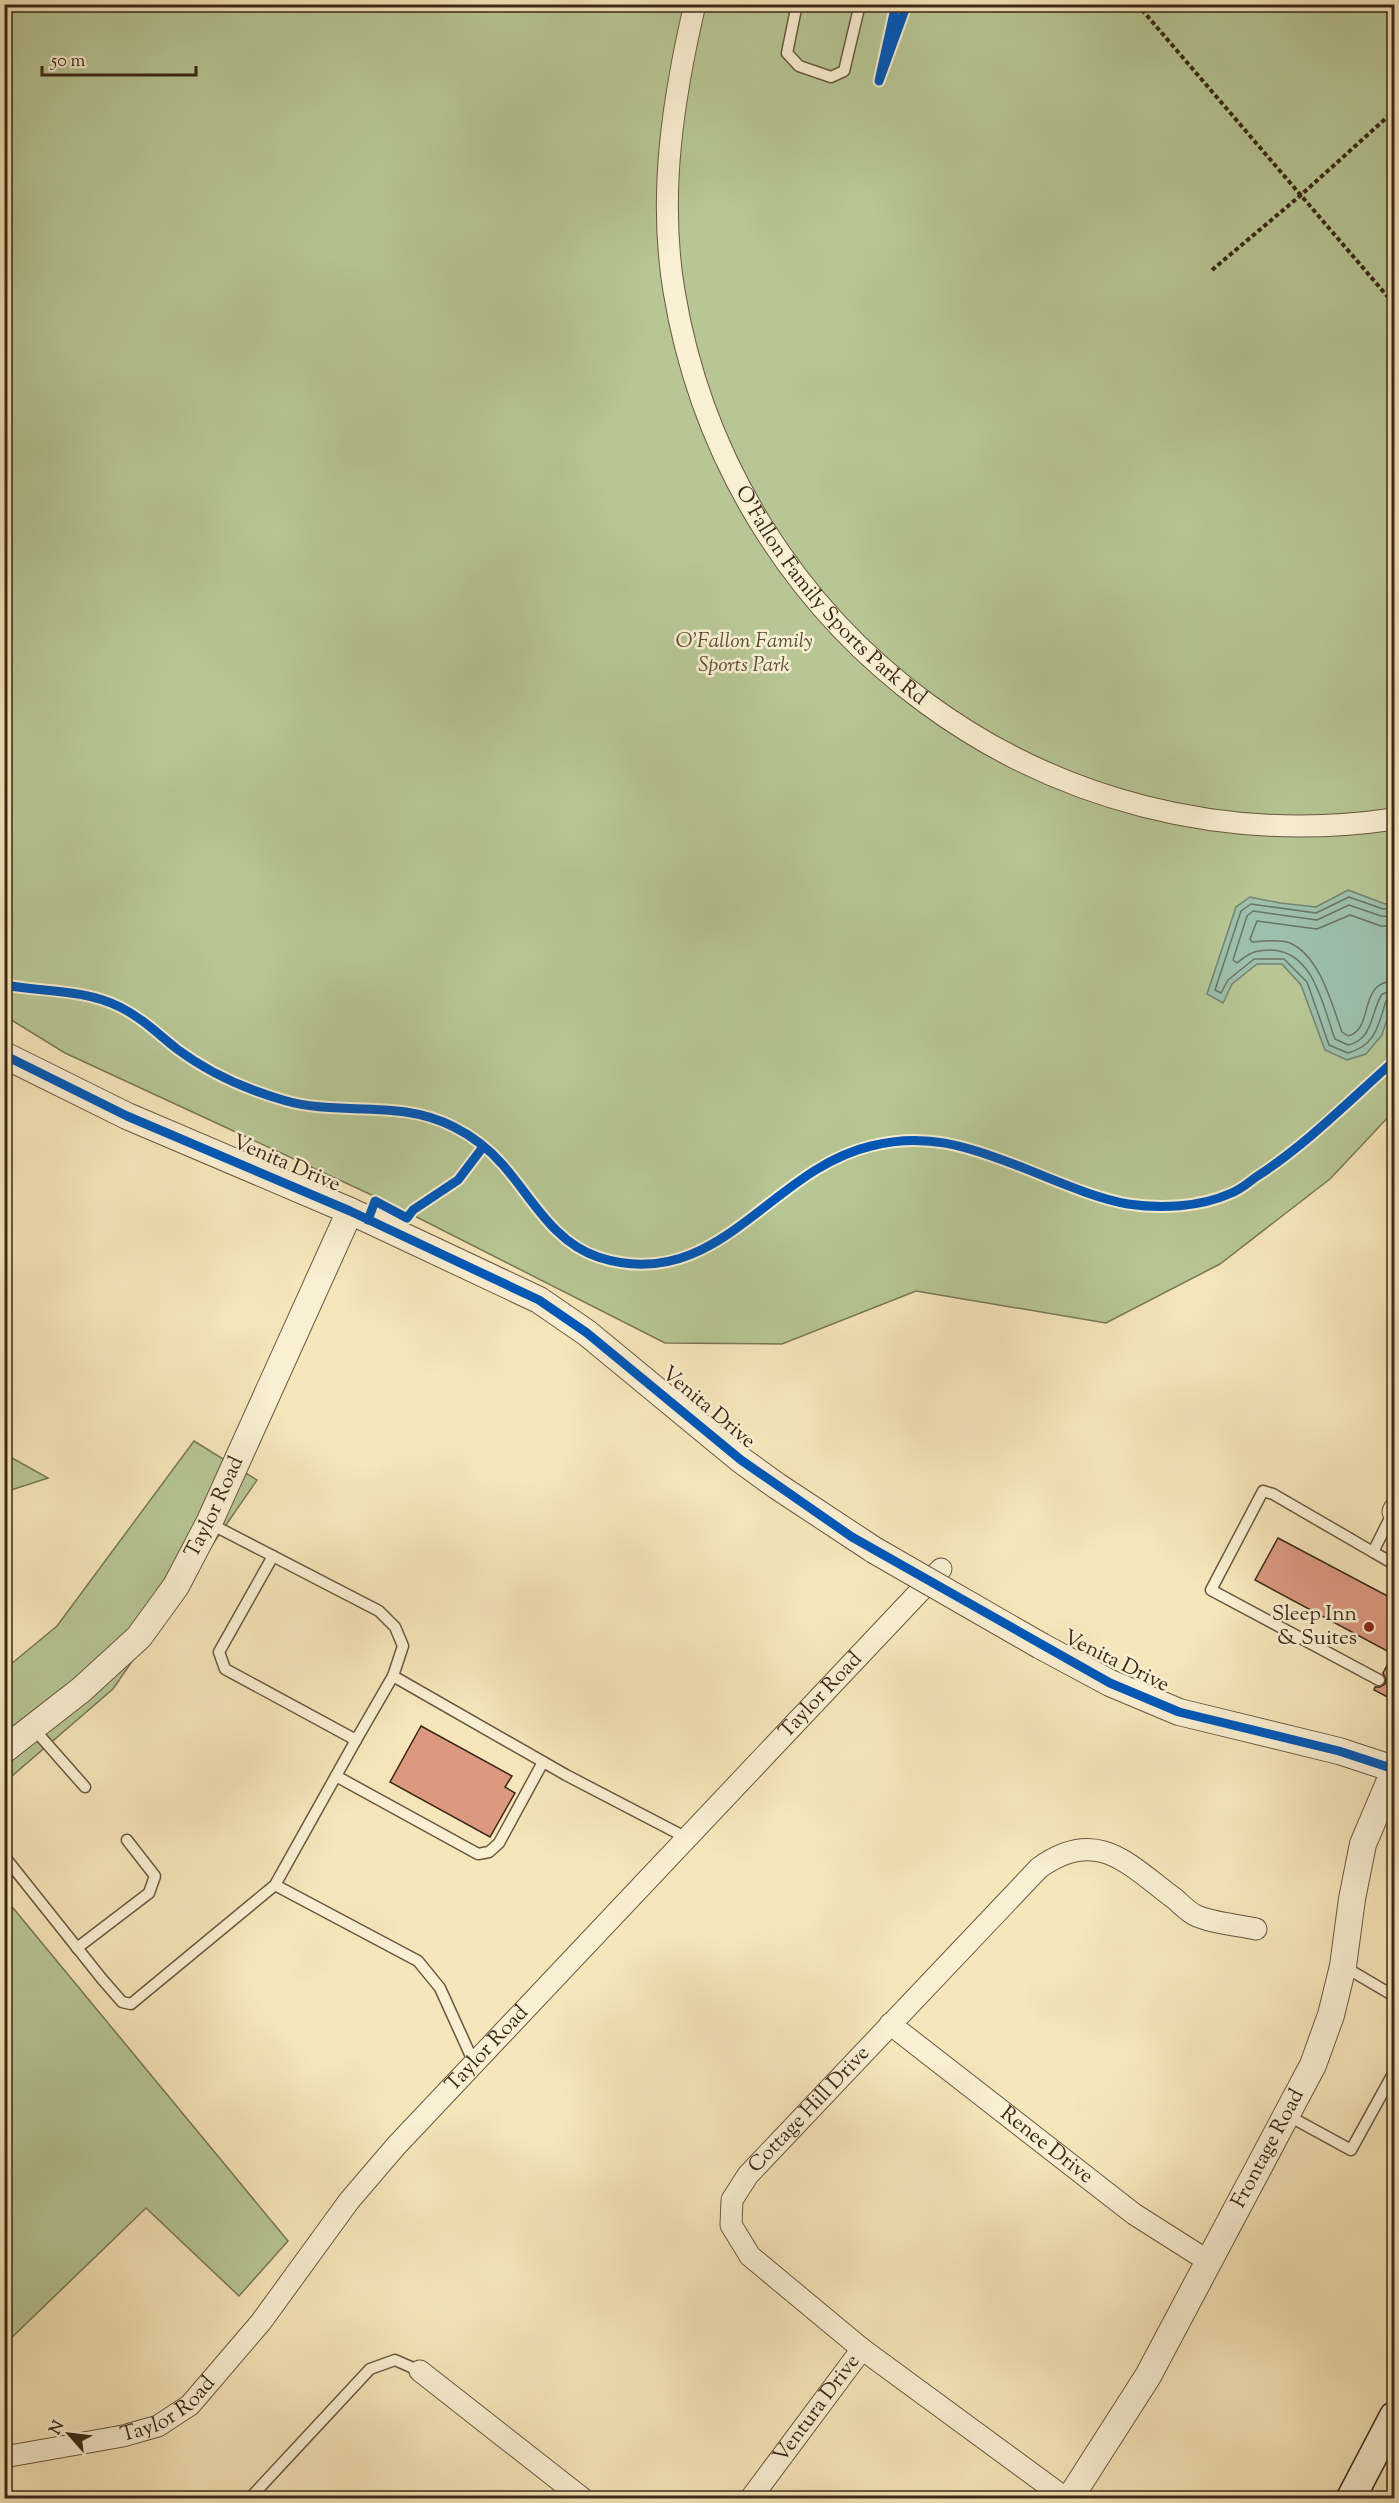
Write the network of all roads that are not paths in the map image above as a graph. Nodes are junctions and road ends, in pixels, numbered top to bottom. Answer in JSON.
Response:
{"nodes":[{"id":1,"x":695,"y":4,"type":"edge"},
{"id":2,"x":797,"y":4,"type":"edge"},
{"id":3,"x":860,"y":4,"type":"edge"},
{"id":4,"x":1395,"y":819,"type":"edge"},
{"id":5,"x":4,"y":1055,"type":"edge"},
{"id":6,"x":350,"y":1211,"type":"junction"},
{"id":7,"x":1394,"y":1510,"type":"edge"},
{"id":8,"x":209,"y":1522,"type":"junction"},
{"id":9,"x":1373,"y":1552,"type":"junction"},
{"id":10,"x":273,"y":1556,"type":"junction"},
{"id":11,"x":1395,"y":1564,"type":"edge"},
{"id":12,"x":941,"y":1569,"type":"dead end"},
{"id":13,"x":393,"y":1676,"type":"junction"},
{"id":14,"x":1379,"y":1680,"type":"dead end"},
{"id":15,"x":33,"y":1728,"type":"junction"},
{"id":16,"x":356,"y":1740,"type":"junction"},
{"id":17,"x":4,"y":1750,"type":"edge"},
{"id":18,"x":543,"y":1762,"type":"junction"},
{"id":19,"x":1395,"y":1770,"type":"edge"},
{"id":20,"x":336,"y":1776,"type":"junction"},
{"id":21,"x":85,"y":1787,"type":"dead end"},
{"id":22,"x":687,"y":1838,"type":"junction"},
{"id":23,"x":127,"y":1840,"type":"dead end"},
{"id":24,"x":4,"y":1857,"type":"edge"},
{"id":25,"x":275,"y":1885,"type":"junction"},
{"id":26,"x":1256,"y":1929,"type":"dead end"},
{"id":27,"x":77,"y":1948,"type":"junction"},
{"id":28,"x":1343,"y":1966,"type":"junction"},
{"id":29,"x":1395,"y":1996,"type":"edge"},
{"id":30,"x":890,"y":2024,"type":"junction"},
{"id":31,"x":474,"y":2063,"type":"junction"},
{"id":32,"x":1395,"y":2072,"type":"edge"},
{"id":33,"x":1287,"y":2115,"type":"junction"},
{"id":34,"x":1208,"y":2261,"type":"junction"},
{"id":35,"x":862,"y":2349,"type":"junction"},
{"id":36,"x":420,"y":2371,"type":"joint"},
{"id":37,"x":1395,"y":2416,"type":"edge"},
{"id":38,"x":4,"y":2457,"type":"edge"},
{"id":39,"x":250,"y":2499,"type":"edge"},
{"id":40,"x":582,"y":2499,"type":"edge"},
{"id":41,"x":752,"y":2499,"type":"edge"},
{"id":42,"x":1065,"y":2499,"type":"edge"},
{"id":43,"x":1070,"y":2499,"type":"edge"},
{"id":44,"x":1351,"y":2499,"type":"edge"}],
"edges":[{"from":1,"to":4,"type":"street","name":"O'Fallon Family Sports Park Rd"},
{"from":2,"to":3,"type":"lane"},
{"from":5,"to":6,"type":"street","name":"Venita Drive"},
{"from":6,"to":8,"type":"street","name":"Taylor Road"},
{"from":6,"to":19,"type":"street","name":"Venita Drive","bridge":true},
{"from":7,"to":9,"type":"lane"},
{"from":8,"to":10,"type":"lane"},
{"from":8,"to":15,"type":"street","name":"Taylor Road"},
{"from":9,"to":11,"type":"lane"},
{"from":9,"to":14,"type":"lane"},
{"from":10,"to":13,"type":"lane"},
{"from":10,"to":16,"type":"lane"},
{"from":12,"to":22,"type":"street","name":"Taylor Road"},
{"from":13,"to":16,"type":"lane"},
{"from":13,"to":18,"type":"lane"},
{"from":15,"to":17,"type":"street","name":"Taylor Road"},
{"from":15,"to":21,"type":"lane"},
{"from":16,"to":20,"type":"lane"},
{"from":18,"to":20,"type":"lane"},
{"from":18,"to":22,"type":"lane"},
{"from":19,"to":28,"type":"street","name":"Frontage Road"},
{"from":20,"to":25,"type":"lane"},
{"from":22,"to":31,"type":"street","name":"Taylor Road"},
{"from":23,"to":27,"type":"lane"},
{"from":24,"to":27,"type":"lane"},
{"from":25,"to":27,"type":"lane"},
{"from":25,"to":31,"type":"lane"},
{"from":26,"to":30,"type":"street","name":"Cottage Hill Drive"},
{"from":28,"to":29,"type":"lane"},
{"from":28,"to":33,"type":"street","name":"Frontage Road"},
{"from":30,"to":34,"type":"street","name":"Renee Drive"},
{"from":30,"to":35,"type":"street","name":"Cottage Hill Drive"},
{"from":31,"to":38,"type":"street","name":"Taylor Road"},
{"from":32,"to":33,"type":"lane"},
{"from":33,"to":34,"type":"street","name":"Frontage Road"},
{"from":34,"to":43,"type":"street","name":"Frontage Road"},
{"from":35,"to":41,"type":"street","name":"Ventura Drive"},
{"from":35,"to":42,"type":"street","name":"Cottage Hill Drive"},
{"from":36,"to":39,"type":"lane"},
{"from":36,"to":40,"type":"street"},
{"from":37,"to":44,"type":"main road"}]}
